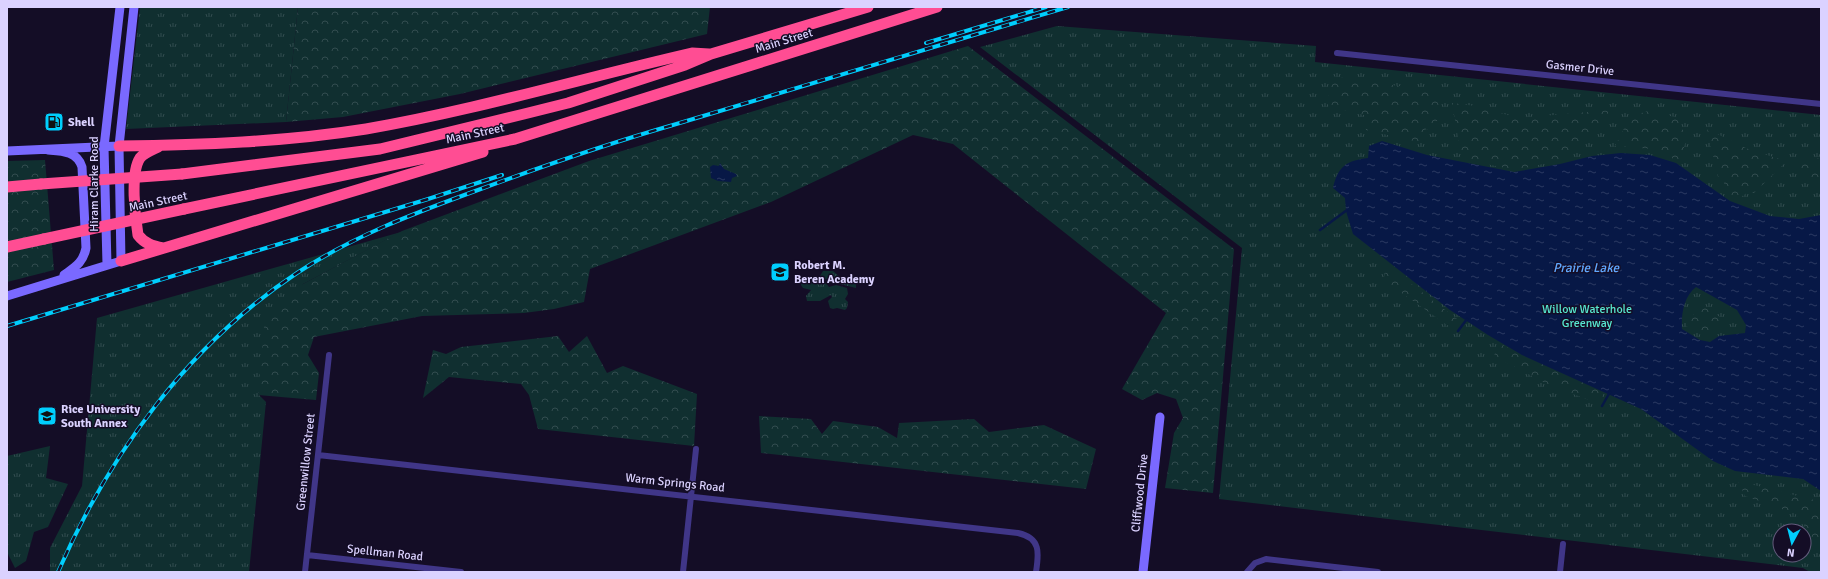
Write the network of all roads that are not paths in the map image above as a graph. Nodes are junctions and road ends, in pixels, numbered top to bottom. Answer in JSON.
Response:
{"nodes":[{"id":1,"x":120,"y":7,"type":"edge"},
{"id":2,"x":134,"y":7,"type":"edge"},
{"id":3,"x":868,"y":7,"type":"edge"},
{"id":4,"x":937,"y":7,"type":"edge"},
{"id":5,"x":119,"y":17,"type":"junction"},
{"id":6,"x":133,"y":18,"type":"junction"},
{"id":7,"x":1337,"y":53,"type":"dead end"},
{"id":8,"x":711,"y":54,"type":"junction"},
{"id":9,"x":1821,"y":104,"type":"edge"},
{"id":10,"x":536,"y":133,"type":"junction"},
{"id":11,"x":162,"y":145,"type":"junction"},
{"id":12,"x":119,"y":146,"type":"junction"},
{"id":13,"x":104,"y":147,"type":"junction"},
{"id":14,"x":48,"y":150,"type":"junction"},
{"id":15,"x":7,"y":151,"type":"edge"},
{"id":16,"x":7,"y":187,"type":"edge"},
{"id":17,"x":7,"y":247,"type":"edge"},
{"id":18,"x":163,"y":248,"type":"junction"},
{"id":19,"x":121,"y":261,"type":"junction"},
{"id":20,"x":107,"y":265,"type":"junction"},
{"id":21,"x":56,"y":280,"type":"junction"},
{"id":22,"x":7,"y":296,"type":"edge"},
{"id":23,"x":329,"y":355,"type":"dead end"},
{"id":24,"x":1160,"y":417,"type":"dead end"},
{"id":25,"x":696,"y":449,"type":"dead end"},
{"id":26,"x":318,"y":456,"type":"junction"},
{"id":27,"x":692,"y":496,"type":"junction"},
{"id":28,"x":1564,"y":544,"type":"dead end"},
{"id":29,"x":307,"y":555,"type":"junction"},
{"id":30,"x":305,"y":572,"type":"edge"},
{"id":31,"x":461,"y":572,"type":"edge"},
{"id":32,"x":683,"y":572,"type":"edge"},
{"id":33,"x":1036,"y":572,"type":"edge"},
{"id":34,"x":1143,"y":572,"type":"edge"},
{"id":35,"x":1247,"y":572,"type":"edge"},
{"id":36,"x":1378,"y":572,"type":"edge"},
{"id":37,"x":1560,"y":572,"type":"edge"}],
"edges":[{"from":1,"to":5,"type":"main road","name":"Hiram Clarke Road"},
{"from":2,"to":6,"type":"main road","name":"Hiram Clarke Road"},
{"from":3,"to":8,"type":"highway","name":"Main Street"},
{"from":4,"to":10,"type":"highway","name":"Main Street"},
{"from":5,"to":6,"type":"main road"},
{"from":5,"to":13,"type":"main road","name":"Hiram Clarke Road"},
{"from":6,"to":12,"type":"main road","name":"Hiram Clarke Road"},
{"from":7,"to":9,"type":"street","name":"Gasmer Drive"},
{"from":8,"to":11,"type":"highway"},
{"from":8,"to":16,"type":"highway","name":"Main Street","bridge":true},
{"from":10,"to":17,"type":"highway","name":"Main Street","bridge":true},
{"from":10,"to":18,"type":"highway"},
{"from":11,"to":12,"type":"highway"},
{"from":11,"to":18,"type":"highway"},
{"from":12,"to":13,"type":"main road"},
{"from":12,"to":19,"type":"main road","name":"Hiram Clarke Road"},
{"from":13,"to":14,"type":"main road"},
{"from":13,"to":20,"type":"main road","name":"Hiram Clarke Road"},
{"from":14,"to":15,"type":"main road"},
{"from":14,"to":21,"type":"main road"},
{"from":18,"to":19,"type":"highway"},
{"from":19,"to":20,"type":"main road"},
{"from":20,"to":21,"type":"main road"},
{"from":21,"to":22,"type":"main road"},
{"from":23,"to":26,"type":"street","name":"Greenwillow Street"},
{"from":24,"to":34,"type":"main road","name":"Cliffwood Drive"},
{"from":25,"to":27,"type":"street"},
{"from":26,"to":27,"type":"street","name":"Warm Springs Road"},
{"from":26,"to":29,"type":"street","name":"Greenwillow Street"},
{"from":27,"to":32,"type":"street"},
{"from":27,"to":33,"type":"street","name":"Warm Springs Road"},
{"from":28,"to":37,"type":"street"},
{"from":29,"to":30,"type":"street","name":"Greenwillow Street"},
{"from":29,"to":31,"type":"street","name":"Spellman Road"},
{"from":35,"to":36,"type":"street"}]}
